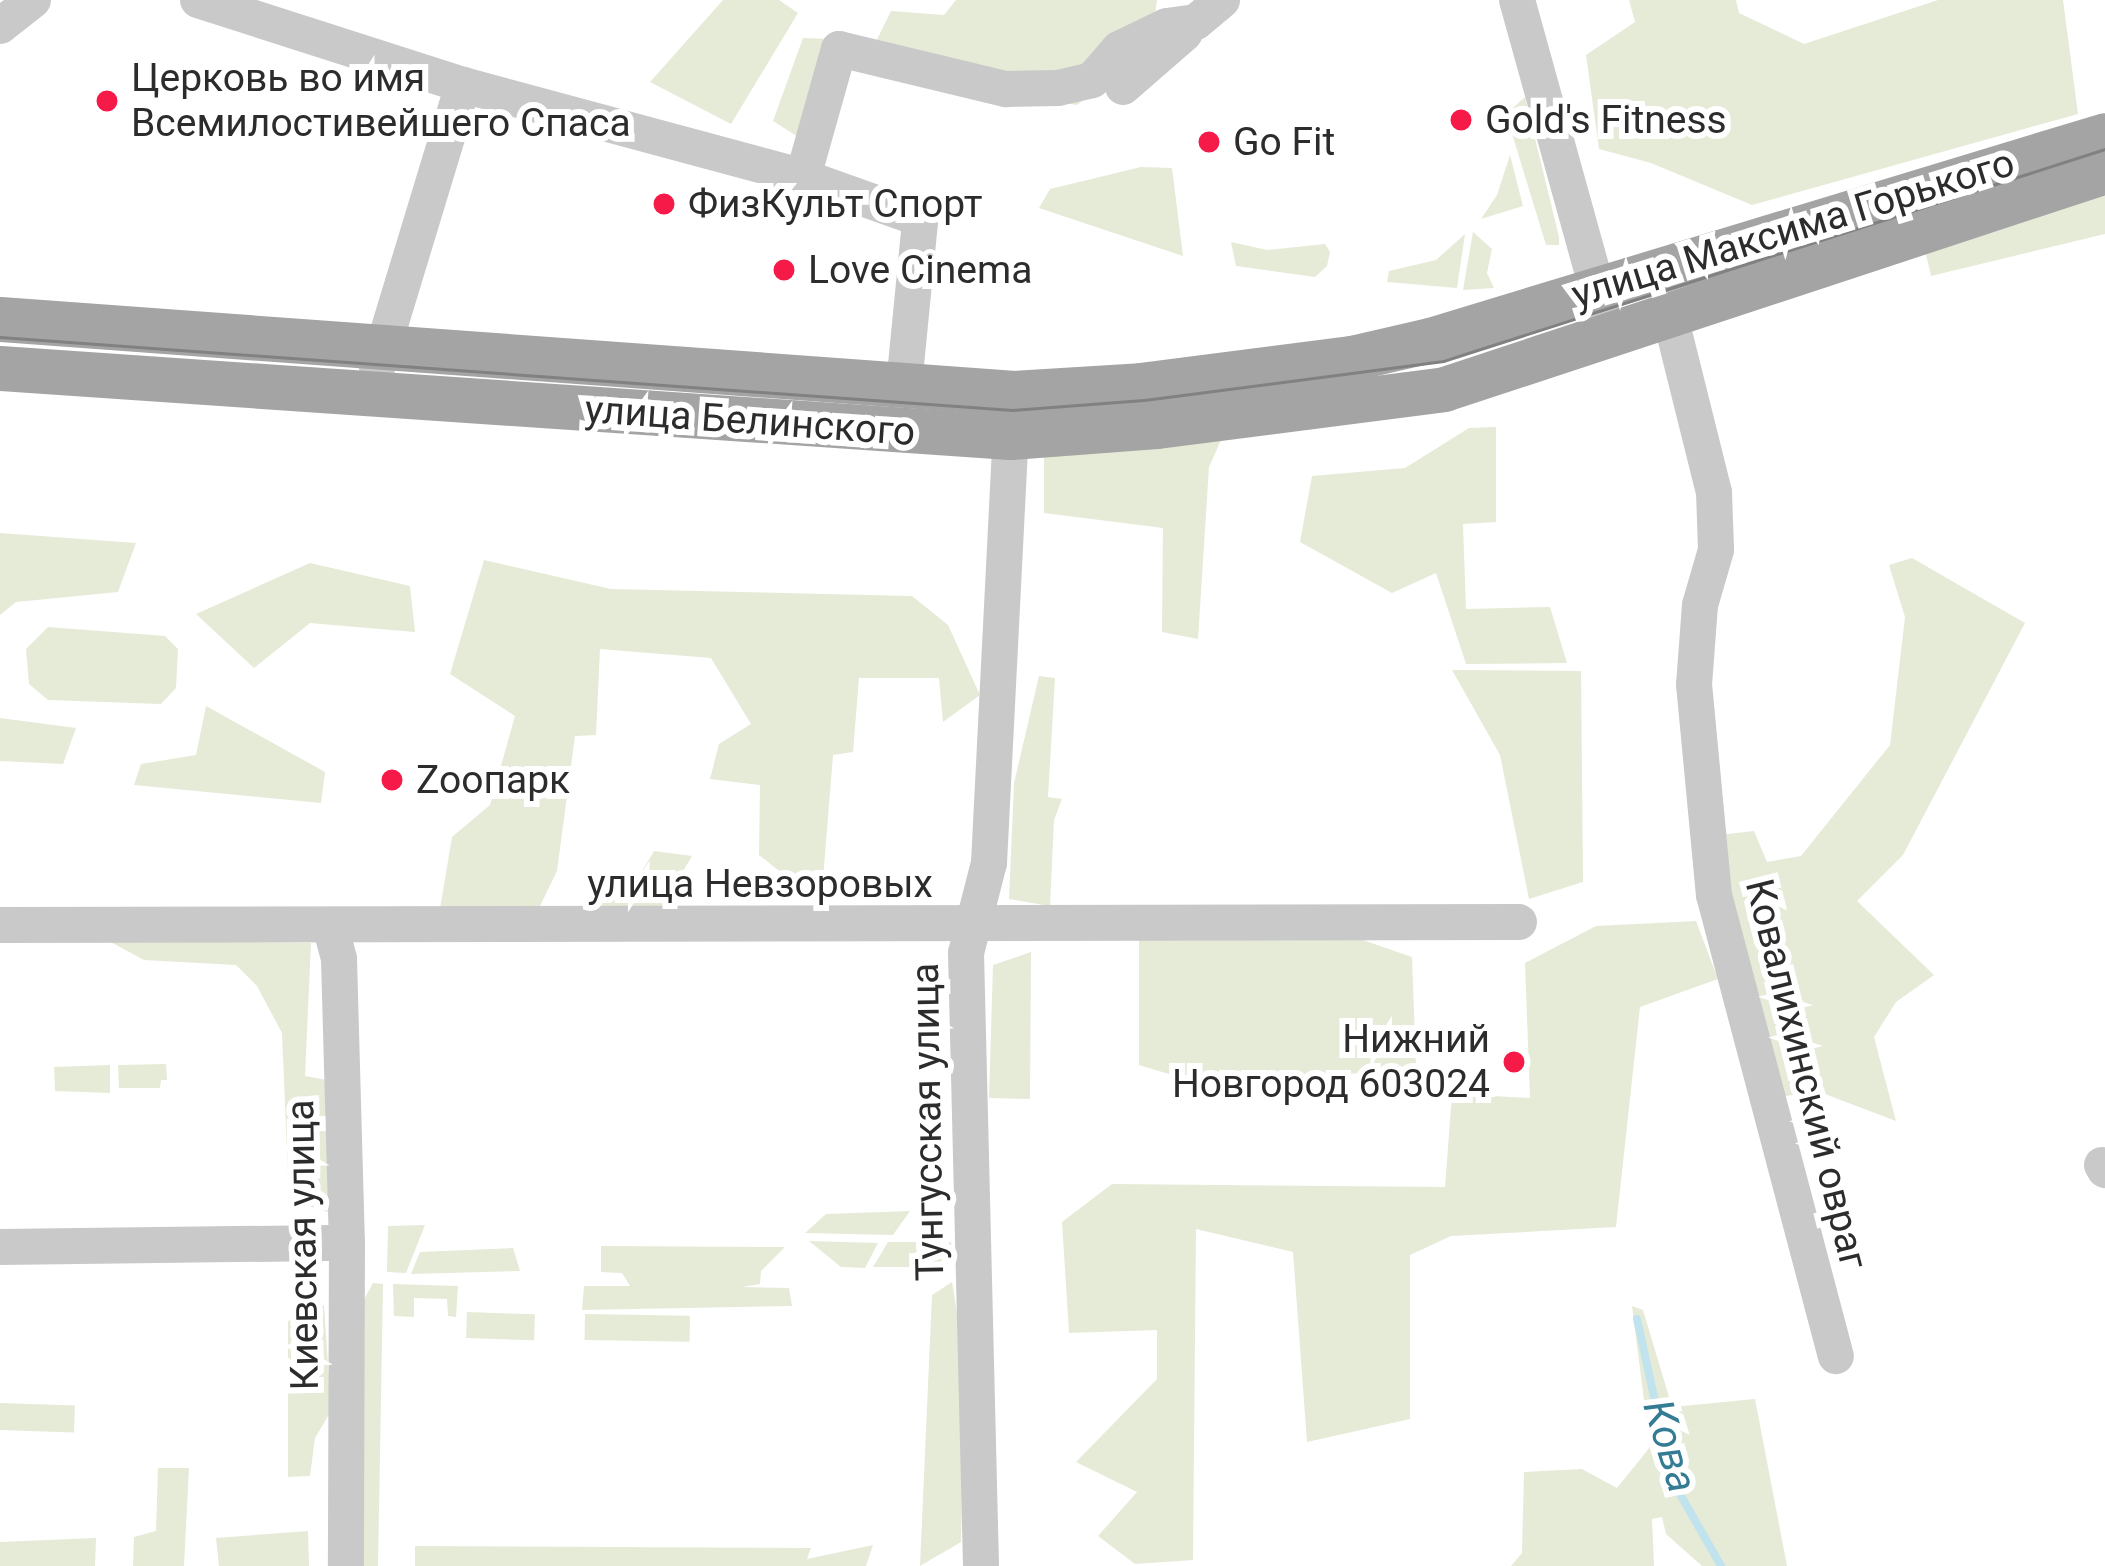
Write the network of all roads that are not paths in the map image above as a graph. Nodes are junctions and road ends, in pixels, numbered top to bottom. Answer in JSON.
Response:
{"nodes":[{"id":1,"x":33,"y":0,"type":"edge"},
{"id":2,"x":198,"y":0,"type":"edge"},
{"id":3,"x":1516,"y":0,"type":"edge"},
{"id":4,"x":1209,"y":11,"type":"edge"},
{"id":5,"x":0,"y":26,"type":"edge"},
{"id":6,"x":463,"y":85,"type":"junction"},
{"id":7,"x":1124,"y":88,"type":"dead end"},
{"id":8,"x":2105,"y":134,"type":"edge"},
{"id":9,"x":2105,"y":172,"type":"edge"},
{"id":10,"x":803,"y":177,"type":"junction"},
{"id":11,"x":1597,"y":287,"type":"junction"},
{"id":12,"x":1670,"y":316,"type":"junction"},
{"id":13,"x":0,"y":319,"type":"edge"},
{"id":14,"x":1482,"y":323,"type":"joint"},
{"id":15,"x":1610,"y":336,"type":"junction"},
{"id":16,"x":383,"y":350,"type":"junction"},
{"id":17,"x":0,"y":368,"type":"edge"},
{"id":18,"x":1497,"y":375,"type":"joint"},
{"id":19,"x":904,"y":386,"type":"junction"},
{"id":20,"x":369,"y":395,"type":"junction"},
{"id":21,"x":1012,"y":415,"type":"junction"},
{"id":22,"x":1519,"y":922,"type":"dead end"},
{"id":23,"x":0,"y":925,"type":"edge"},
{"id":24,"x":330,"y":925,"type":"junction"},
{"id":25,"x":973,"y":926,"type":"junction"},
{"id":26,"x":347,"y":1243,"type":"junction"},
{"id":27,"x":0,"y":1247,"type":"edge"},
{"id":28,"x":1836,"y":1356,"type":"dead end"},
{"id":29,"x":346,"y":1566,"type":"edge"},
{"id":30,"x":981,"y":1566,"type":"edge"}],
"edges":[{"from":1,"to":5,"type":"street"},
{"from":2,"to":6,"type":"street"},
{"from":3,"to":11,"type":"street"},
{"from":4,"to":7,"type":"street"},
{"from":4,"to":10,"type":"street"},
{"from":6,"to":10,"type":"street"},
{"from":6,"to":16,"type":"street"},
{"from":8,"to":11,"type":"main road","name":"улица Максима Горького"},
{"from":9,"to":12,"type":"main road","name":"улица Максима Горького"},
{"from":10,"to":19,"type":"street"},
{"from":11,"to":14,"type":"main road","name":"улица Максима Горького"},
{"from":11,"to":15,"type":"street"},
{"from":12,"to":15,"type":"main road","name":"улица Максима Горького"},
{"from":12,"to":28,"type":"street","name":"Ковалихинский овраг"},
{"from":13,"to":16,"type":"main road","name":"улица Белинского"},
{"from":14,"to":21,"type":"main road","name":"улица Белинского"},
{"from":15,"to":18,"type":"main road","name":"улица Максима Горького"},
{"from":16,"to":19,"type":"main road","name":"улица Белинского"},
{"from":16,"to":20,"type":"street"},
{"from":17,"to":20,"type":"main road","name":"улица Белинского"},
{"from":18,"to":21,"type":"main road","name":"улица Белинского"},
{"from":19,"to":21,"type":"main road","name":"улица Белинского"},
{"from":20,"to":21,"type":"main road","name":"улица Белинского"},
{"from":21,"to":25,"type":"street","name":"Тунгусская улица"},
{"from":22,"to":25,"type":"street","name":"улица Невзоровых"},
{"from":23,"to":24,"type":"street","name":"улица Невзоровых"},
{"from":24,"to":25,"type":"street","name":"улица Невзоровых"},
{"from":24,"to":26,"type":"street","name":"Киевская улица"},
{"from":25,"to":30,"type":"street","name":"Тунгусская улица"},
{"from":26,"to":27,"type":"street"},
{"from":26,"to":29,"type":"street","name":"Киевская улица"}]}
